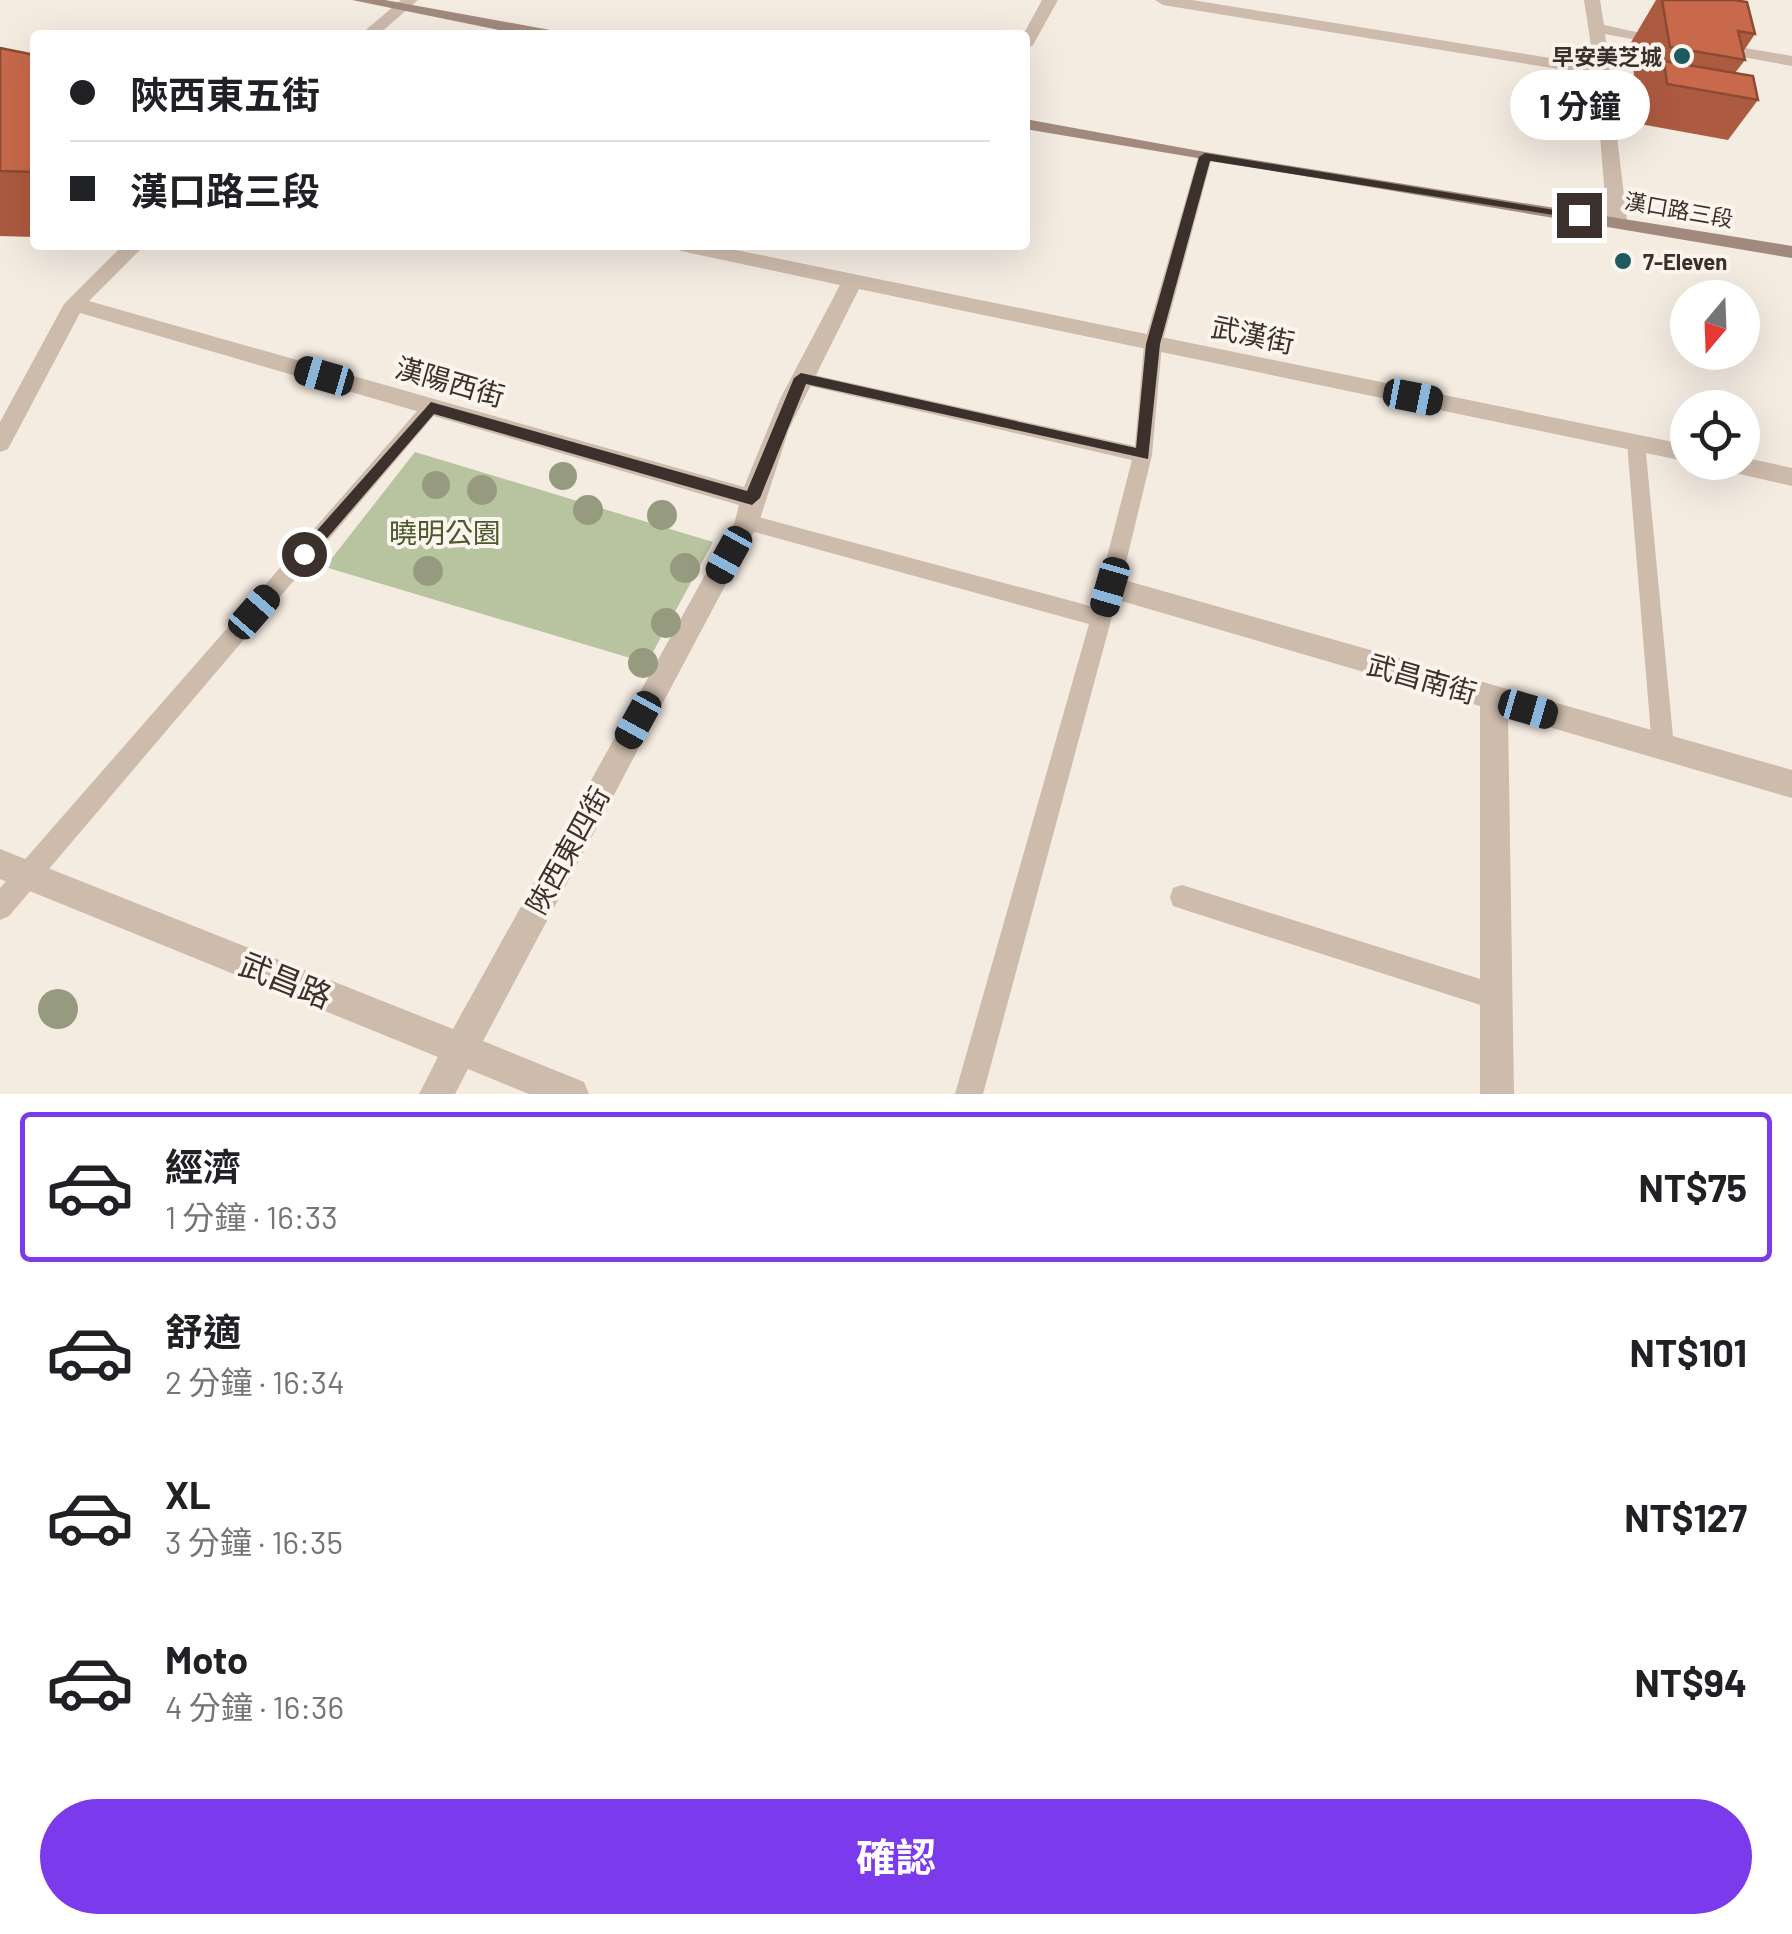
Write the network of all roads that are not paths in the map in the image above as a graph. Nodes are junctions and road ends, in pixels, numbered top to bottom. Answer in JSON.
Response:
{"nodes":[{"id":1,"x":360,"y":0,"type":"edge"},
{"id":2,"x":1050,"y":0,"type":"edge"},
{"id":3,"x":1163,"y":0,"type":"edge"},
{"id":4,"x":1592,"y":0,"type":"edge"},
{"id":5,"x":405,"y":4,"type":"edge"},
{"id":6,"x":1596,"y":28,"type":"junction"},
{"id":7,"x":374,"y":30,"type":"edge"},
{"id":8,"x":527,"y":30,"type":"edge"},
{"id":9,"x":1030,"y":37,"type":"edge"},
{"id":10,"x":1675,"y":41,"type":"edge"},
{"id":11,"x":1694,"y":44,"type":"edge"},
{"id":12,"x":1792,"y":61,"type":"edge"},
{"id":13,"x":1603,"y":71,"type":"junction"},
{"id":14,"x":1030,"y":125,"type":"edge"},
{"id":15,"x":1205,"y":157,"type":"junction"},
{"id":16,"x":1617,"y":221,"type":"junction"},
{"id":17,"x":130,"y":250,"type":"edge"},
{"id":18,"x":704,"y":250,"type":"edge"},
{"id":19,"x":1792,"y":252,"type":"edge"},
{"id":20,"x":852,"y":282,"type":"junction"},
{"id":21,"x":74,"y":304,"type":"junction"},
{"id":22,"x":1153,"y":344,"type":"junction"},
{"id":23,"x":801,"y":378,"type":"junction"},
{"id":24,"x":431,"y":408,"type":"junction"},
{"id":25,"x":0,"y":443,"type":"edge"},
{"id":26,"x":1636,"y":443,"type":"junction"},
{"id":27,"x":1670,"y":450,"type":"edge"},
{"id":28,"x":1143,"y":455,"type":"junction"},
{"id":29,"x":1760,"y":470,"type":"edge"},
{"id":30,"x":1792,"y":477,"type":"edge"},
{"id":31,"x":749,"y":510,"type":"junction"},
{"id":32,"x":1110,"y":587,"type":"junction"},
{"id":33,"x":1101,"y":618,"type":"junction"},
{"id":34,"x":1494,"y":699,"type":"junction"},
{"id":35,"x":1663,"y":747,"type":"junction"},
{"id":36,"x":1792,"y":784,"type":"edge"},
{"id":37,"x":13,"y":869,"type":"edge"},
{"id":38,"x":1182,"y":897,"type":"dead end"},
{"id":39,"x":0,"y":907,"type":"edge"},
{"id":40,"x":1496,"y":997,"type":"junction"},
{"id":41,"x":458,"y":1047,"type":"junction"},
{"id":42,"x":436,"y":1094,"type":"edge"},
{"id":43,"x":572,"y":1094,"type":"edge"},
{"id":44,"x":969,"y":1094,"type":"edge"},
{"id":45,"x":1497,"y":1094,"type":"edge"}],
"edges":[{"from":1,"to":5,"type":"street"},
{"from":2,"to":9,"type":"street"},
{"from":3,"to":13,"type":"street"},
{"from":4,"to":6,"type":"street"},
{"from":5,"to":7,"type":"street"},
{"from":5,"to":8,"type":"street"},
{"from":6,"to":10,"type":"street"},
{"from":6,"to":13,"type":"street"},
{"from":11,"to":12,"type":"street"},
{"from":13,"to":16,"type":"street"},
{"from":14,"to":15,"type":"street","name":"漢口路三段"},
{"from":15,"to":16,"type":"street","name":"漢口路三段"},
{"from":15,"to":22,"type":"lane"},
{"from":16,"to":19,"type":"street","name":"漢口路三段"},
{"from":17,"to":21,"type":"street"},
{"from":18,"to":20,"type":"street","name":"武漢街"},
{"from":20,"to":22,"type":"street","name":"武漢街"},
{"from":20,"to":23,"type":"street","name":"陜西東四街"},
{"from":21,"to":24,"type":"street","name":"漢陽西街"},
{"from":21,"to":25,"type":"street"},
{"from":22,"to":26,"type":"street","name":"武漢街"},
{"from":22,"to":28,"type":"lane"},
{"from":23,"to":28,"type":"lane"},
{"from":23,"to":31,"type":"street","name":"陜西東四街"},
{"from":24,"to":31,"type":"street","name":"漢陽西街"},
{"from":24,"to":37,"type":"lane"},
{"from":26,"to":27,"type":"street","name":"武漢街"},
{"from":26,"to":35,"type":"lane"},
{"from":28,"to":32,"type":"lane"},
{"from":29,"to":30,"type":"street"},
{"from":31,"to":33,"type":"lane"},
{"from":31,"to":41,"type":"street","name":"陜西東四街"},
{"from":32,"to":33,"type":"lane"},
{"from":32,"to":34,"type":"street","name":"武昌南街"},
{"from":33,"to":44,"type":"lane"},
{"from":34,"to":35,"type":"street","name":"武昌南街"},
{"from":34,"to":40,"type":"street"},
{"from":35,"to":36,"type":"street","name":"武昌南街"},
{"from":37,"to":39,"type":"lane"},
{"from":37,"to":41,"type":"street","name":"武昌路"},
{"from":38,"to":40,"type":"lane"},
{"from":40,"to":45,"type":"street"},
{"from":41,"to":42,"type":"street","name":"陜西東四街"},
{"from":41,"to":43,"type":"street","name":"武昌路"}]}
